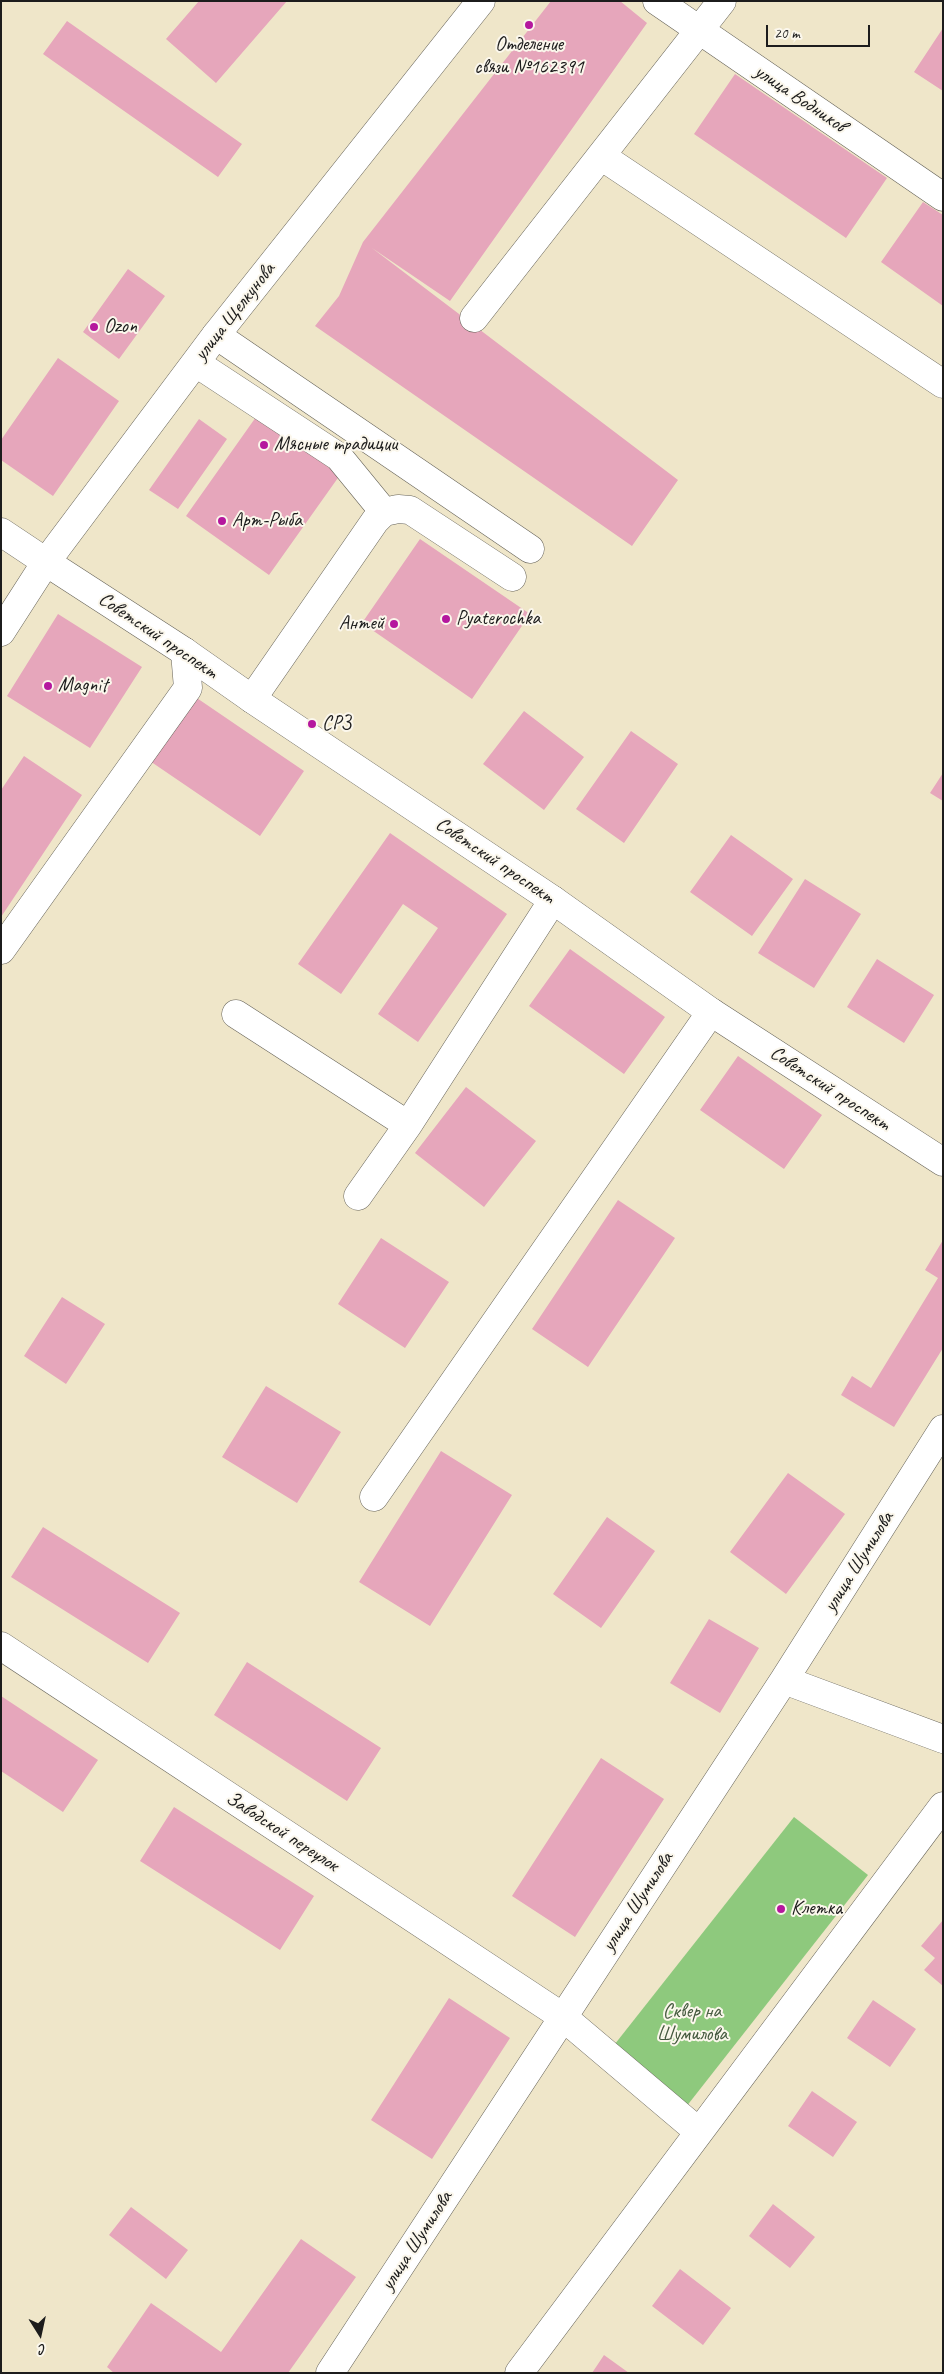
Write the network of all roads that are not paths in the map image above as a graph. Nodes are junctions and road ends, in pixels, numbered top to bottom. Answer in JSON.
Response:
{"nodes":[{"id":1,"x":482,"y":1,"type":"edge"},
{"id":2,"x":657,"y":1,"type":"edge"},
{"id":3,"x":722,"y":1,"type":"edge"},
{"id":4,"x":699,"y":31,"type":"junction"},
{"id":5,"x":601,"y":156,"type":"junction"},
{"id":6,"x":943,"y":197,"type":"edge"},
{"id":7,"x":474,"y":318,"type":"dead end"},
{"id":8,"x":216,"y":335,"type":"junction"},
{"id":9,"x":196,"y":363,"type":"junction"},
{"id":10,"x":943,"y":384,"type":"edge"},
{"id":11,"x":384,"y":512,"type":"junction"},
{"id":12,"x":1,"y":532,"type":"edge"},
{"id":13,"x":530,"y":550,"type":"dead end"},
{"id":14,"x":46,"y":562,"type":"junction"},
{"id":15,"x":512,"y":577,"type":"dead end"},
{"id":16,"x":1,"y":632,"type":"edge"},
{"id":17,"x":184,"y":652,"type":"junction"},
{"id":18,"x":252,"y":699,"type":"junction"},
{"id":19,"x":553,"y":900,"type":"junction"},
{"id":20,"x":1,"y":950,"type":"edge"},
{"id":21,"x":711,"y":1012,"type":"junction"},
{"id":22,"x":236,"y":1014,"type":"dead end"},
{"id":23,"x":408,"y":1126,"type":"junction"},
{"id":24,"x":943,"y":1162,"type":"edge"},
{"id":25,"x":358,"y":1196,"type":"dead end"},
{"id":26,"x":943,"y":1429,"type":"edge"},
{"id":27,"x":374,"y":1497,"type":"dead end"},
{"id":28,"x":1,"y":1646,"type":"edge"},
{"id":29,"x":784,"y":1680,"type":"junction"},
{"id":30,"x":943,"y":1739,"type":"edge"},
{"id":31,"x":943,"y":1806,"type":"edge"},
{"id":32,"x":563,"y":2017,"type":"junction"},
{"id":33,"x":699,"y":2132,"type":"junction"},
{"id":34,"x":330,"y":2373,"type":"edge"},
{"id":35,"x":518,"y":2373,"type":"edge"}],
"edges":[{"from":1,"to":8,"type":"street","name":"улица Щелкунова"},
{"from":2,"to":4,"type":"street","name":"улица Водников"},
{"from":3,"to":4,"type":"street"},
{"from":4,"to":5,"type":"street"},
{"from":4,"to":6,"type":"street","name":"улица Водников"},
{"from":5,"to":7,"type":"street"},
{"from":5,"to":10,"type":"street"},
{"from":8,"to":9,"type":"street","name":"улица Щелкунова"},
{"from":8,"to":13,"type":"street"},
{"from":9,"to":11,"type":"street"},
{"from":9,"to":14,"type":"street","name":"улица Щелкунова"},
{"from":11,"to":15,"type":"street"},
{"from":11,"to":18,"type":"street"},
{"from":12,"to":14,"type":"street","name":"Советский проспект"},
{"from":14,"to":16,"type":"street","name":"улица Щелкунова"},
{"from":14,"to":17,"type":"street","name":"Советский проспект"},
{"from":17,"to":18,"type":"street","name":"Советский проспект"},
{"from":17,"to":20,"type":"street"},
{"from":18,"to":19,"type":"street","name":"Советский проспект"},
{"from":19,"to":21,"type":"street","name":"Советский проспект"},
{"from":19,"to":23,"type":"street"},
{"from":21,"to":24,"type":"street","name":"Советский проспект"},
{"from":21,"to":27,"type":"street"},
{"from":22,"to":23,"type":"street"},
{"from":23,"to":25,"type":"street"},
{"from":26,"to":29,"type":"street","name":"улица Шумилова"},
{"from":28,"to":32,"type":"street","name":"Заводской переулок"},
{"from":29,"to":30,"type":"street"},
{"from":29,"to":32,"type":"street","name":"улица Шумилова"},
{"from":31,"to":33,"type":"street"},
{"from":32,"to":33,"type":"street","name":"Заводской переулок"},
{"from":32,"to":34,"type":"street","name":"улица Шумилова"},
{"from":33,"to":35,"type":"street"}]}
